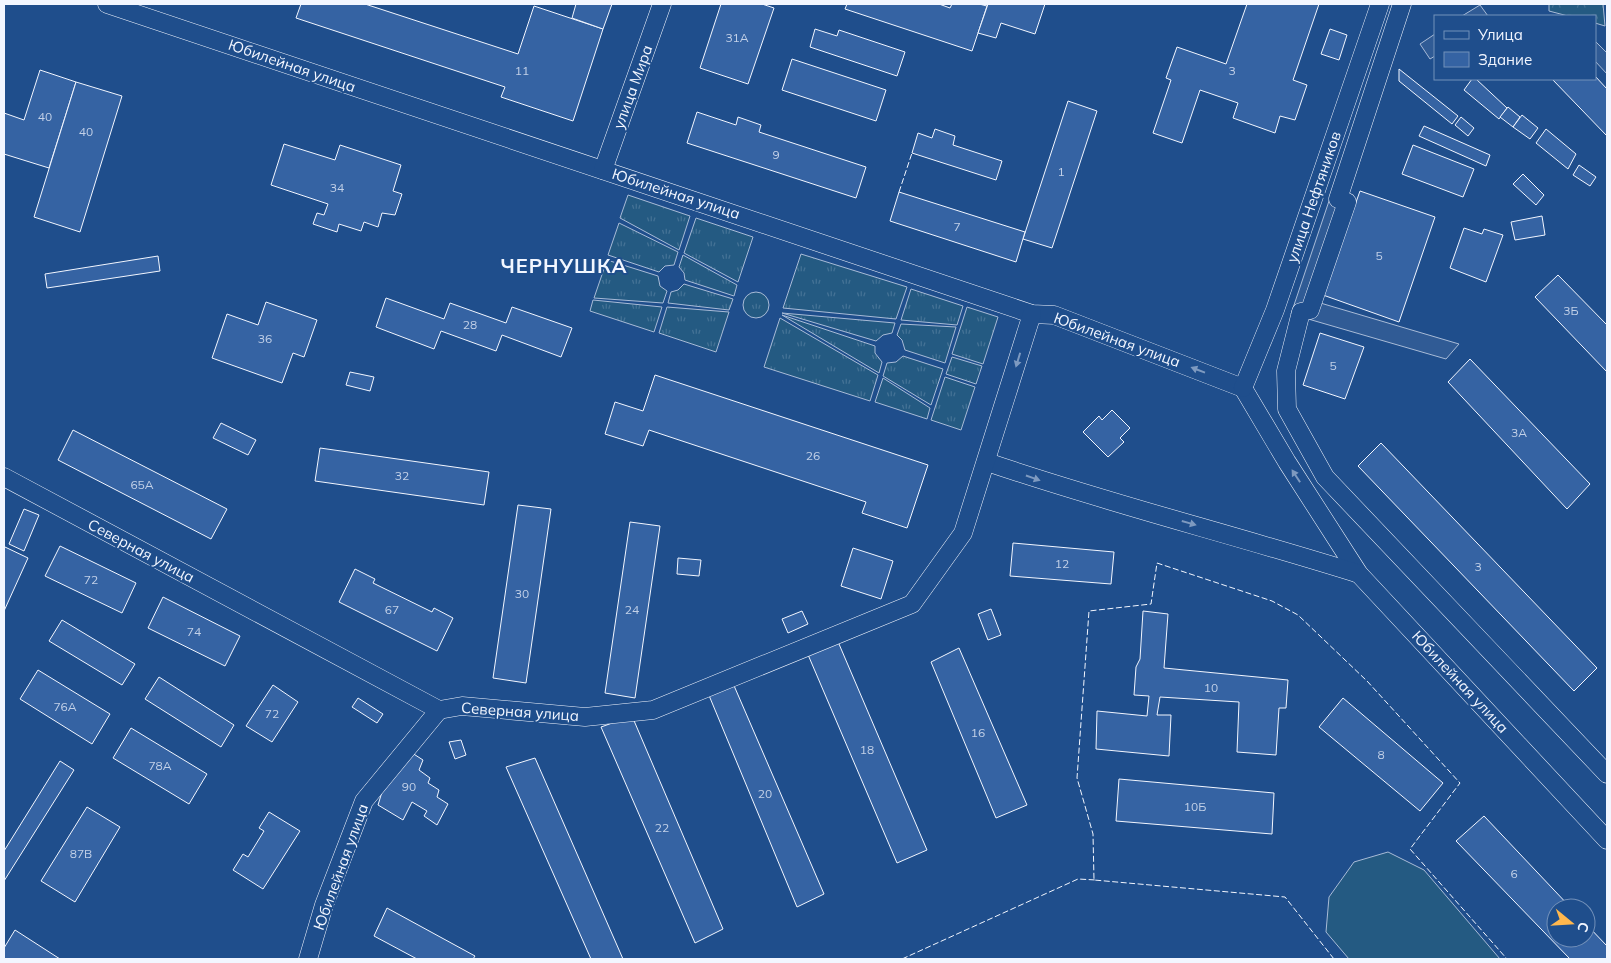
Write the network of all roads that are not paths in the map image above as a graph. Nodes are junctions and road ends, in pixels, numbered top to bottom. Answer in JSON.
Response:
{"nodes":[{"id":1,"x":107,"y":4,"type":"edge"},
{"id":2,"x":662,"y":4,"type":"edge"},
{"id":3,"x":1380,"y":4,"type":"edge"},
{"id":4,"x":1402,"y":4,"type":"edge"},
{"id":5,"x":604,"y":170,"type":"junction"},
{"id":6,"x":1032,"y":314,"type":"junction"},
{"id":7,"x":1243,"y":388,"type":"junction"},
{"id":8,"x":987,"y":462,"type":"junction"},
{"id":9,"x":4,"y":477,"type":"edge"},
{"id":10,"x":1359,"y":574,"type":"junction"},
{"id":11,"x":439,"y":710,"type":"junction"},
{"id":12,"x":1607,"y":774,"type":"edge"},
{"id":13,"x":1607,"y":840,"type":"edge"},
{"id":14,"x":308,"y":959,"type":"edge"}],
"edges":[{"from":1,"to":5,"type":"street","name":"Юбилейная улица"},
{"from":2,"to":5,"type":"street","name":"улица Мира"},
{"from":3,"to":7,"type":"street","name":"улица Нефтяников"},
{"from":4,"to":12,"type":"street"},
{"from":5,"to":6,"type":"street","name":"Юбилейная улица"},
{"from":7,"to":6,"type":"street","name":"Юбилейная улица","one_way":true},
{"from":6,"to":8,"type":"street","name":"Северная улица","one_way":true},
{"from":10,"to":7,"type":"street","name":"Юбилейная улица","one_way":true},
{"from":8,"to":10,"type":"street","one_way":true},
{"from":8,"to":11,"type":"street","name":"Северная улица"},
{"from":9,"to":11,"type":"street","name":"Северная улица"},
{"from":10,"to":13,"type":"street","name":"Юбилейная улица"},
{"from":11,"to":14,"type":"street","name":"Юбилейная улица"}]}
